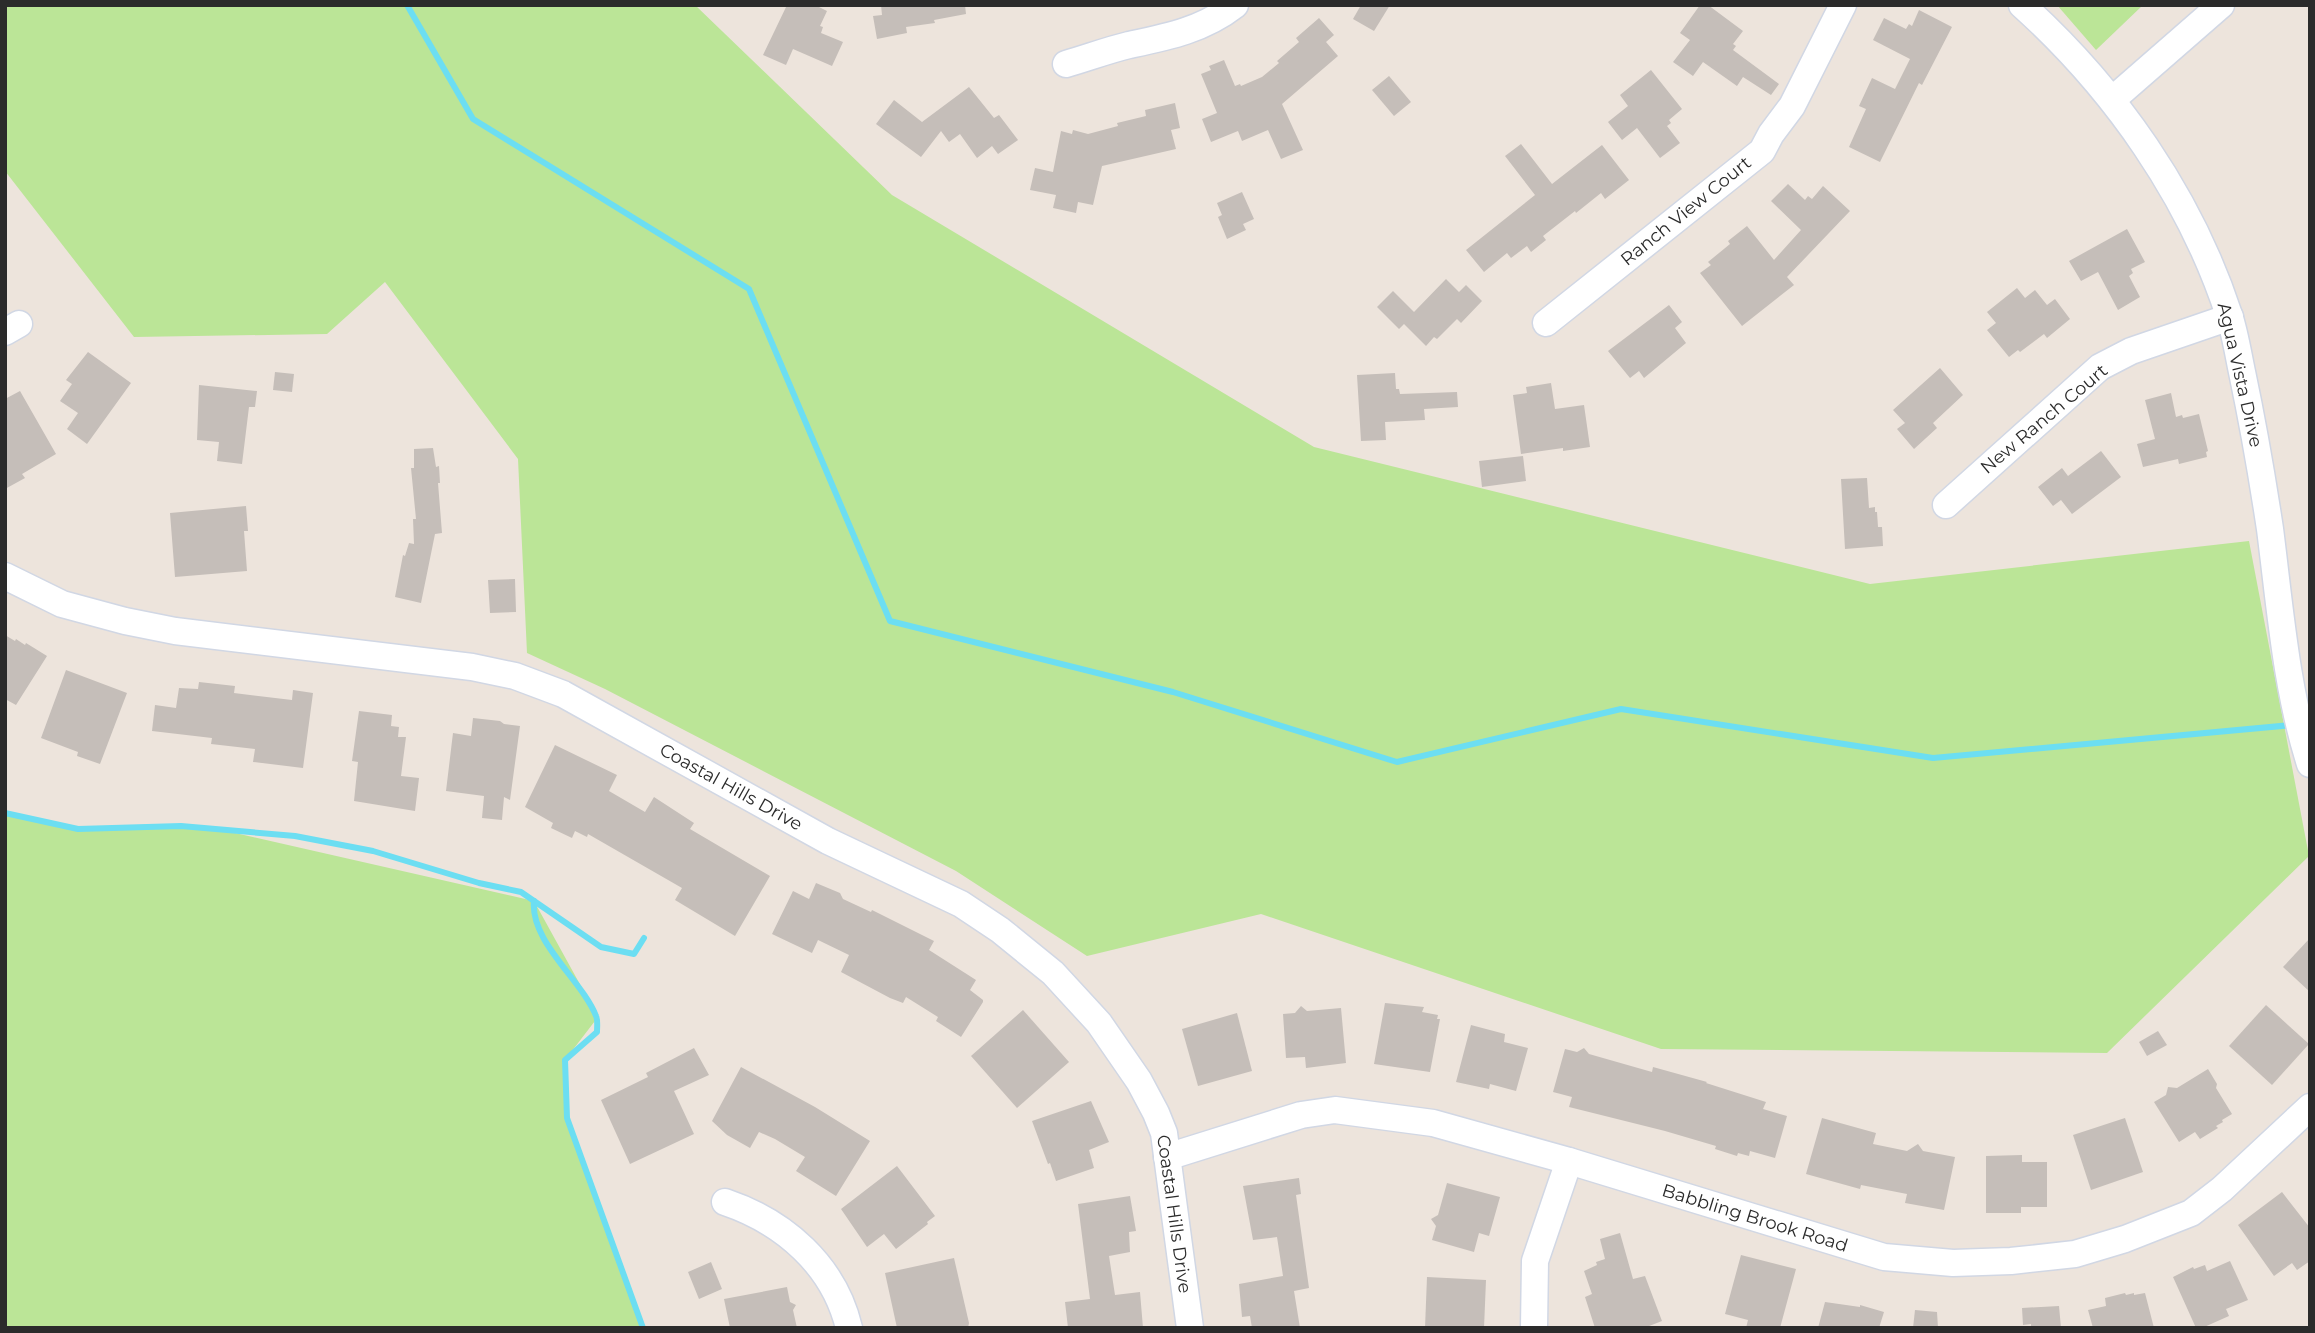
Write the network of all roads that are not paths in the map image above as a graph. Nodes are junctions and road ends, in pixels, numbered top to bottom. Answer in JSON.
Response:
{"nodes":[{"id":1,"x":1235,"y":5,"type":"edge"},
{"id":2,"x":1843,"y":5,"type":"edge"},
{"id":3,"x":2022,"y":5,"type":"edge"},
{"id":4,"x":2221,"y":5,"type":"edge"},
{"id":5,"x":1066,"y":64,"type":"dead end"},
{"id":6,"x":2112,"y":100,"type":"junction"},
{"id":7,"x":2230,"y":317,"type":"junction"},
{"id":8,"x":1546,"y":323,"type":"dead end"},
{"id":9,"x":1946,"y":505,"type":"dead end"},
{"id":10,"x":5,"y":576,"type":"edge"},
{"id":11,"x":2310,"y":764,"type":"edge"},
{"id":12,"x":2310,"y":1107,"type":"edge"},
{"id":13,"x":1167,"y":1157,"type":"junction"},
{"id":14,"x":1569,"y":1161,"type":"junction"},
{"id":15,"x":725,"y":1202,"type":"dead end"},
{"id":16,"x":849,"y":1328,"type":"edge"},
{"id":17,"x":1190,"y":1328,"type":"edge"},
{"id":18,"x":1534,"y":1328,"type":"edge"}],
"edges":[{"from":1,"to":5,"type":"street"},
{"from":2,"to":8,"type":"street","name":"Ranch View Court"},
{"from":3,"to":6,"type":"street","name":"Agua Vista Drive"},
{"from":4,"to":6,"type":"street"},
{"from":6,"to":7,"type":"street","name":"Agua Vista Drive"},
{"from":7,"to":9,"type":"street","name":"New Ranch Court"},
{"from":7,"to":11,"type":"street","name":"Agua Vista Drive"},
{"from":10,"to":13,"type":"street","name":"Coastal Hills Drive"},
{"from":12,"to":14,"type":"street","name":"Babbling Brook Road"},
{"from":13,"to":14,"type":"street","name":"Babbling Brook Road"},
{"from":13,"to":17,"type":"street","name":"Coastal Hills Drive"},
{"from":14,"to":18,"type":"street"},
{"from":15,"to":16,"type":"street"}]}
